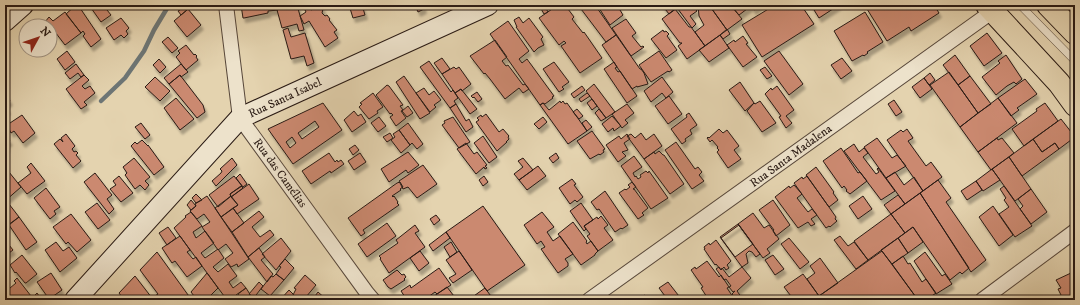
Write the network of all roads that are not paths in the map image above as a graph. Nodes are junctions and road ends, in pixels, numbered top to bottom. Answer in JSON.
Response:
{"nodes":[{"id":1,"x":23,"y":5,"type":"edge"},
{"id":2,"x":226,"y":5,"type":"edge"},
{"id":3,"x":488,"y":5,"type":"edge"},
{"id":4,"x":1020,"y":5,"type":"edge"},
{"id":5,"x":1048,"y":5,"type":"edge"},
{"id":6,"x":990,"y":8,"type":"edge"},
{"id":7,"x":5,"y":21,"type":"edge"},
{"id":8,"x":1075,"y":33,"type":"edge"},
{"id":9,"x":1075,"y":61,"type":"edge"},
{"id":10,"x":1075,"y":105,"type":"edge"},
{"id":11,"x":240,"y":118,"type":"junction"},
{"id":12,"x":1075,"y":231,"type":"edge"},
{"id":13,"x":75,"y":300,"type":"edge"},
{"id":14,"x":374,"y":300,"type":"edge"},
{"id":15,"x":589,"y":300,"type":"edge"},
{"id":16,"x":982,"y":300,"type":"edge"}],
"edges":[{"from":1,"to":7,"type":"street"},
{"from":2,"to":11,"type":"street","name":"Rua das Camélias"},
{"from":3,"to":11,"type":"street","name":"Rua Santa Isabel"},
{"from":4,"to":9,"type":"lane"},
{"from":5,"to":8,"type":"main road"},
{"from":6,"to":10,"type":"main road"},
{"from":6,"to":15,"type":"street","name":"Rua Santa Madalena"},
{"from":11,"to":13,"type":"street","name":"Rua Santa Isabel"},
{"from":11,"to":14,"type":"street","name":"Rua das Camélias"},
{"from":12,"to":16,"type":"street"}]}
